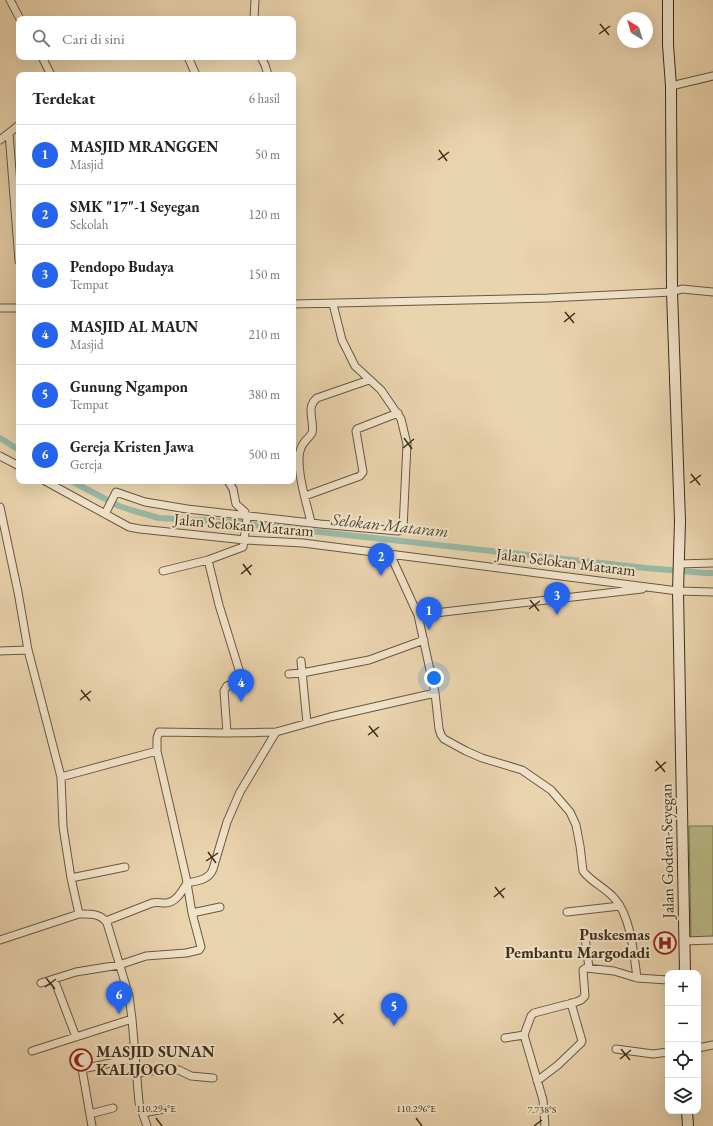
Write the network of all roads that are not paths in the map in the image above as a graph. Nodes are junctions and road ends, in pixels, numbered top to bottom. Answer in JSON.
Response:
{"nodes":[{"id":1,"x":10,"y":0,"type":"edge"},
{"id":2,"x":255,"y":0,"type":"edge"},
{"id":3,"x":668,"y":0,"type":"edge"},
{"id":4,"x":18,"y":16,"type":"edge"},
{"id":5,"x":254,"y":16,"type":"edge"},
{"id":6,"x":44,"y":60,"type":"edge"},
{"id":7,"x":189,"y":60,"type":"edge"},
{"id":8,"x":263,"y":60,"type":"edge"},
{"id":9,"x":50,"y":72,"type":"edge"},
{"id":10,"x":195,"y":72,"type":"edge"},
{"id":11,"x":267,"y":72,"type":"edge"},
{"id":12,"x":713,"y":76,"type":"edge"},
{"id":13,"x":670,"y":86,"type":"junction"},
{"id":14,"x":16,"y":127,"type":"edge"},
{"id":15,"x":9,"y":133,"type":"junction"},
{"id":16,"x":0,"y":140,"type":"edge"},
{"id":17,"x":16,"y":223,"type":"edge"},
{"id":18,"x":672,"y":292,"type":"junction"},
{"id":19,"x":713,"y":292,"type":"edge"},
{"id":20,"x":296,"y":304,"type":"edge"},
{"id":21,"x":333,"y":304,"type":"junction"},
{"id":22,"x":0,"y":308,"type":"edge"},
{"id":23,"x":16,"y":308,"type":"edge"},
{"id":24,"x":369,"y":380,"type":"junction"},
{"id":25,"x":398,"y":412,"type":"junction"},
{"id":26,"x":0,"y":456,"type":"edge"},
{"id":27,"x":16,"y":464,"type":"edge"},
{"id":28,"x":50,"y":484,"type":"edge"},
{"id":29,"x":230,"y":484,"type":"edge"},
{"id":30,"x":304,"y":496,"type":"junction"},
{"id":31,"x":0,"y":508,"type":"edge"},
{"id":32,"x":105,"y":514,"type":"junction"},
{"id":33,"x":247,"y":516,"type":"junction"},
{"id":34,"x":311,"y":522,"type":"junction"},
{"id":35,"x":245,"y":540,"type":"junction"},
{"id":36,"x":390,"y":554,"type":"junction"},
{"id":37,"x":208,"y":560,"type":"junction"},
{"id":38,"x":713,"y":563,"type":"edge"},
{"id":39,"x":678,"y":566,"type":"junction"},
{"id":40,"x":163,"y":571,"type":"dead end"},
{"id":41,"x":653,"y":588,"type":"junction"},
{"id":42,"x":678,"y":588,"type":"junction"},
{"id":43,"x":713,"y":592,"type":"edge"},
{"id":44,"x":418,"y":615,"type":"junction"},
{"id":45,"x":424,"y":640,"type":"junction"},
{"id":46,"x":28,"y":650,"type":"junction"},
{"id":47,"x":0,"y":651,"type":"edge"},
{"id":48,"x":301,"y":662,"type":"dead end"},
{"id":49,"x":297,"y":673,"type":"junction"},
{"id":50,"x":435,"y":694,"type":"junction"},
{"id":51,"x":307,"y":723,"type":"junction"},
{"id":52,"x":276,"y":732,"type":"junction"},
{"id":53,"x":227,"y":733,"type":"junction"},
{"id":54,"x":158,"y":751,"type":"junction"},
{"id":55,"x":62,"y":777,"type":"junction"},
{"id":56,"x":125,"y":867,"type":"dead end"},
{"id":57,"x":71,"y":878,"type":"junction"},
{"id":58,"x":187,"y":883,"type":"junction"},
{"id":59,"x":620,"y":906,"type":"junction"},
{"id":60,"x":220,"y":907,"type":"dead end"},
{"id":61,"x":567,"y":912,"type":"dead end"},
{"id":62,"x":192,"y":913,"type":"junction"},
{"id":63,"x":79,"y":914,"type":"junction"},
{"id":64,"x":106,"y":920,"type":"junction"},
{"id":65,"x":585,"y":937,"type":"dead end"},
{"id":66,"x":0,"y":940,"type":"edge"},
{"id":67,"x":713,"y":940,"type":"edge"},
{"id":68,"x":684,"y":941,"type":"junction"},
{"id":69,"x":119,"y":965,"type":"junction"},
{"id":70,"x":589,"y":968,"type":"junction"},
{"id":71,"x":685,"y":970,"type":"edge"},
{"id":72,"x":637,"y":978,"type":"junction"},
{"id":73,"x":54,"y":979,"type":"junction"},
{"id":74,"x":665,"y":980,"type":"edge"},
{"id":75,"x":41,"y":983,"type":"dead end"},
{"id":76,"x":571,"y":1003,"type":"junction"},
{"id":77,"x":132,"y":1019,"type":"junction"},
{"id":78,"x":524,"y":1035,"type":"junction"},
{"id":79,"x":76,"y":1037,"type":"junction"},
{"id":80,"x":505,"y":1038,"type":"dead end"},
{"id":81,"x":713,"y":1045,"type":"edge"},
{"id":82,"x":701,"y":1047,"type":"edge"},
{"id":83,"x":616,"y":1049,"type":"dead end"},
{"id":84,"x":32,"y":1051,"type":"dead end"},
{"id":85,"x":665,"y":1052,"type":"edge"},
{"id":86,"x":135,"y":1058,"type":"junction"},
{"id":87,"x":137,"y":1074,"type":"junction"},
{"id":88,"x":213,"y":1078,"type":"dead end"},
{"id":89,"x":537,"y":1081,"type":"junction"},
{"id":90,"x":113,"y":1108,"type":"dead end"},
{"id":91,"x":164,"y":1109,"type":"dead end"},
{"id":92,"x":143,"y":1113,"type":"junction"},
{"id":93,"x":90,"y":1114,"type":"junction"},
{"id":94,"x":687,"y":1114,"type":"edge"},
{"id":95,"x":92,"y":1126,"type":"edge"},
{"id":96,"x":147,"y":1126,"type":"edge"},
{"id":97,"x":545,"y":1126,"type":"edge"},
{"id":98,"x":688,"y":1126,"type":"edge"}],
"edges":[{"from":1,"to":4,"type":"street"},
{"from":2,"to":5,"type":"street"},
{"from":3,"to":13,"type":"main road","name":"Jalan Godean-Seyegan"},
{"from":6,"to":9,"type":"street"},
{"from":7,"to":10,"type":"street"},
{"from":8,"to":11,"type":"street"},
{"from":12,"to":13,"type":"street"},
{"from":13,"to":18,"type":"main road","name":"Jalan Godean-Seyegan"},
{"from":14,"to":15,"type":"street"},
{"from":15,"to":16,"type":"street"},
{"from":15,"to":17,"type":"street"},
{"from":18,"to":19,"type":"street"},
{"from":18,"to":21,"type":"street"},
{"from":18,"to":39,"type":"main road","name":"Jalan Godean-Seyegan"},
{"from":20,"to":21,"type":"street"},
{"from":21,"to":24,"type":"street"},
{"from":22,"to":23,"type":"street"},
{"from":24,"to":25,"type":"street"},
{"from":24,"to":30,"type":"street"},
{"from":25,"to":30,"type":"street"},
{"from":25,"to":34,"type":"street"},
{"from":26,"to":27,"type":"street"},
{"from":28,"to":32,"type":"street","name":"Jalan Selokan Mataram"},
{"from":29,"to":33,"type":"street"},
{"from":30,"to":34,"type":"street"},
{"from":31,"to":46,"type":"street"},
{"from":32,"to":33,"type":"street"},
{"from":32,"to":35,"type":"street","name":"Jalan Selokan Mataram"},
{"from":33,"to":34,"type":"street"},
{"from":33,"to":35,"type":"street"},
{"from":35,"to":36,"type":"street","name":"Jalan Selokan Mataram"},
{"from":35,"to":37,"type":"street"},
{"from":36,"to":41,"type":"street","name":"Jalan Selokan Mataram"},
{"from":36,"to":44,"type":"street"},
{"from":37,"to":40,"type":"street"},
{"from":37,"to":53,"type":"street"},
{"from":38,"to":39,"type":"street"},
{"from":39,"to":42,"type":"main road","name":"Jalan Godean-Seyegan"},
{"from":41,"to":42,"type":"street","name":"Jalan Selokan Mataram"},
{"from":41,"to":44,"type":"street"},
{"from":42,"to":43,"type":"street","name":"Jalan Selokan Mataram"},
{"from":42,"to":68,"type":"main road","name":"Jalan Godean-Seyegan"},
{"from":44,"to":45,"type":"street"},
{"from":45,"to":49,"type":"street"},
{"from":45,"to":50,"type":"street"},
{"from":46,"to":47,"type":"street"},
{"from":46,"to":55,"type":"street"},
{"from":48,"to":49,"type":"street"},
{"from":49,"to":51,"type":"street"},
{"from":50,"to":51,"type":"street"},
{"from":50,"to":59,"type":"street"},
{"from":51,"to":52,"type":"street"},
{"from":52,"to":53,"type":"street"},
{"from":52,"to":58,"type":"street"},
{"from":53,"to":54,"type":"street"},
{"from":54,"to":55,"type":"street"},
{"from":54,"to":58,"type":"street"},
{"from":55,"to":57,"type":"street"},
{"from":56,"to":57,"type":"street"},
{"from":57,"to":63,"type":"street"},
{"from":58,"to":62,"type":"street"},
{"from":58,"to":64,"type":"street"},
{"from":59,"to":61,"type":"street"},
{"from":59,"to":72,"type":"street"},
{"from":60,"to":62,"type":"street"},
{"from":62,"to":69,"type":"street"},
{"from":63,"to":64,"type":"street"},
{"from":63,"to":66,"type":"street"},
{"from":64,"to":69,"type":"street"},
{"from":65,"to":70,"type":"street"},
{"from":67,"to":68,"type":"street"},
{"from":68,"to":71,"type":"main road","name":"Jalan Godean-Seyegan"},
{"from":69,"to":73,"type":"street"},
{"from":69,"to":77,"type":"street"},
{"from":70,"to":72,"type":"street"},
{"from":70,"to":76,"type":"street"},
{"from":72,"to":74,"type":"street"},
{"from":73,"to":75,"type":"street"},
{"from":73,"to":79,"type":"street"},
{"from":76,"to":78,"type":"street"},
{"from":76,"to":89,"type":"street"},
{"from":77,"to":79,"type":"street"},
{"from":77,"to":86,"type":"street"},
{"from":78,"to":80,"type":"street"},
{"from":78,"to":89,"type":"street"},
{"from":79,"to":84,"type":"street"},
{"from":81,"to":82,"type":"street"},
{"from":83,"to":85,"type":"street"},
{"from":86,"to":87,"type":"street"},
{"from":86,"to":93,"type":"street"},
{"from":87,"to":88,"type":"street"},
{"from":87,"to":92,"type":"street"},
{"from":89,"to":97,"type":"street"},
{"from":90,"to":93,"type":"street"},
{"from":91,"to":92,"type":"street"},
{"from":92,"to":96,"type":"street"},
{"from":93,"to":95,"type":"street"},
{"from":94,"to":98,"type":"main road"}]}
